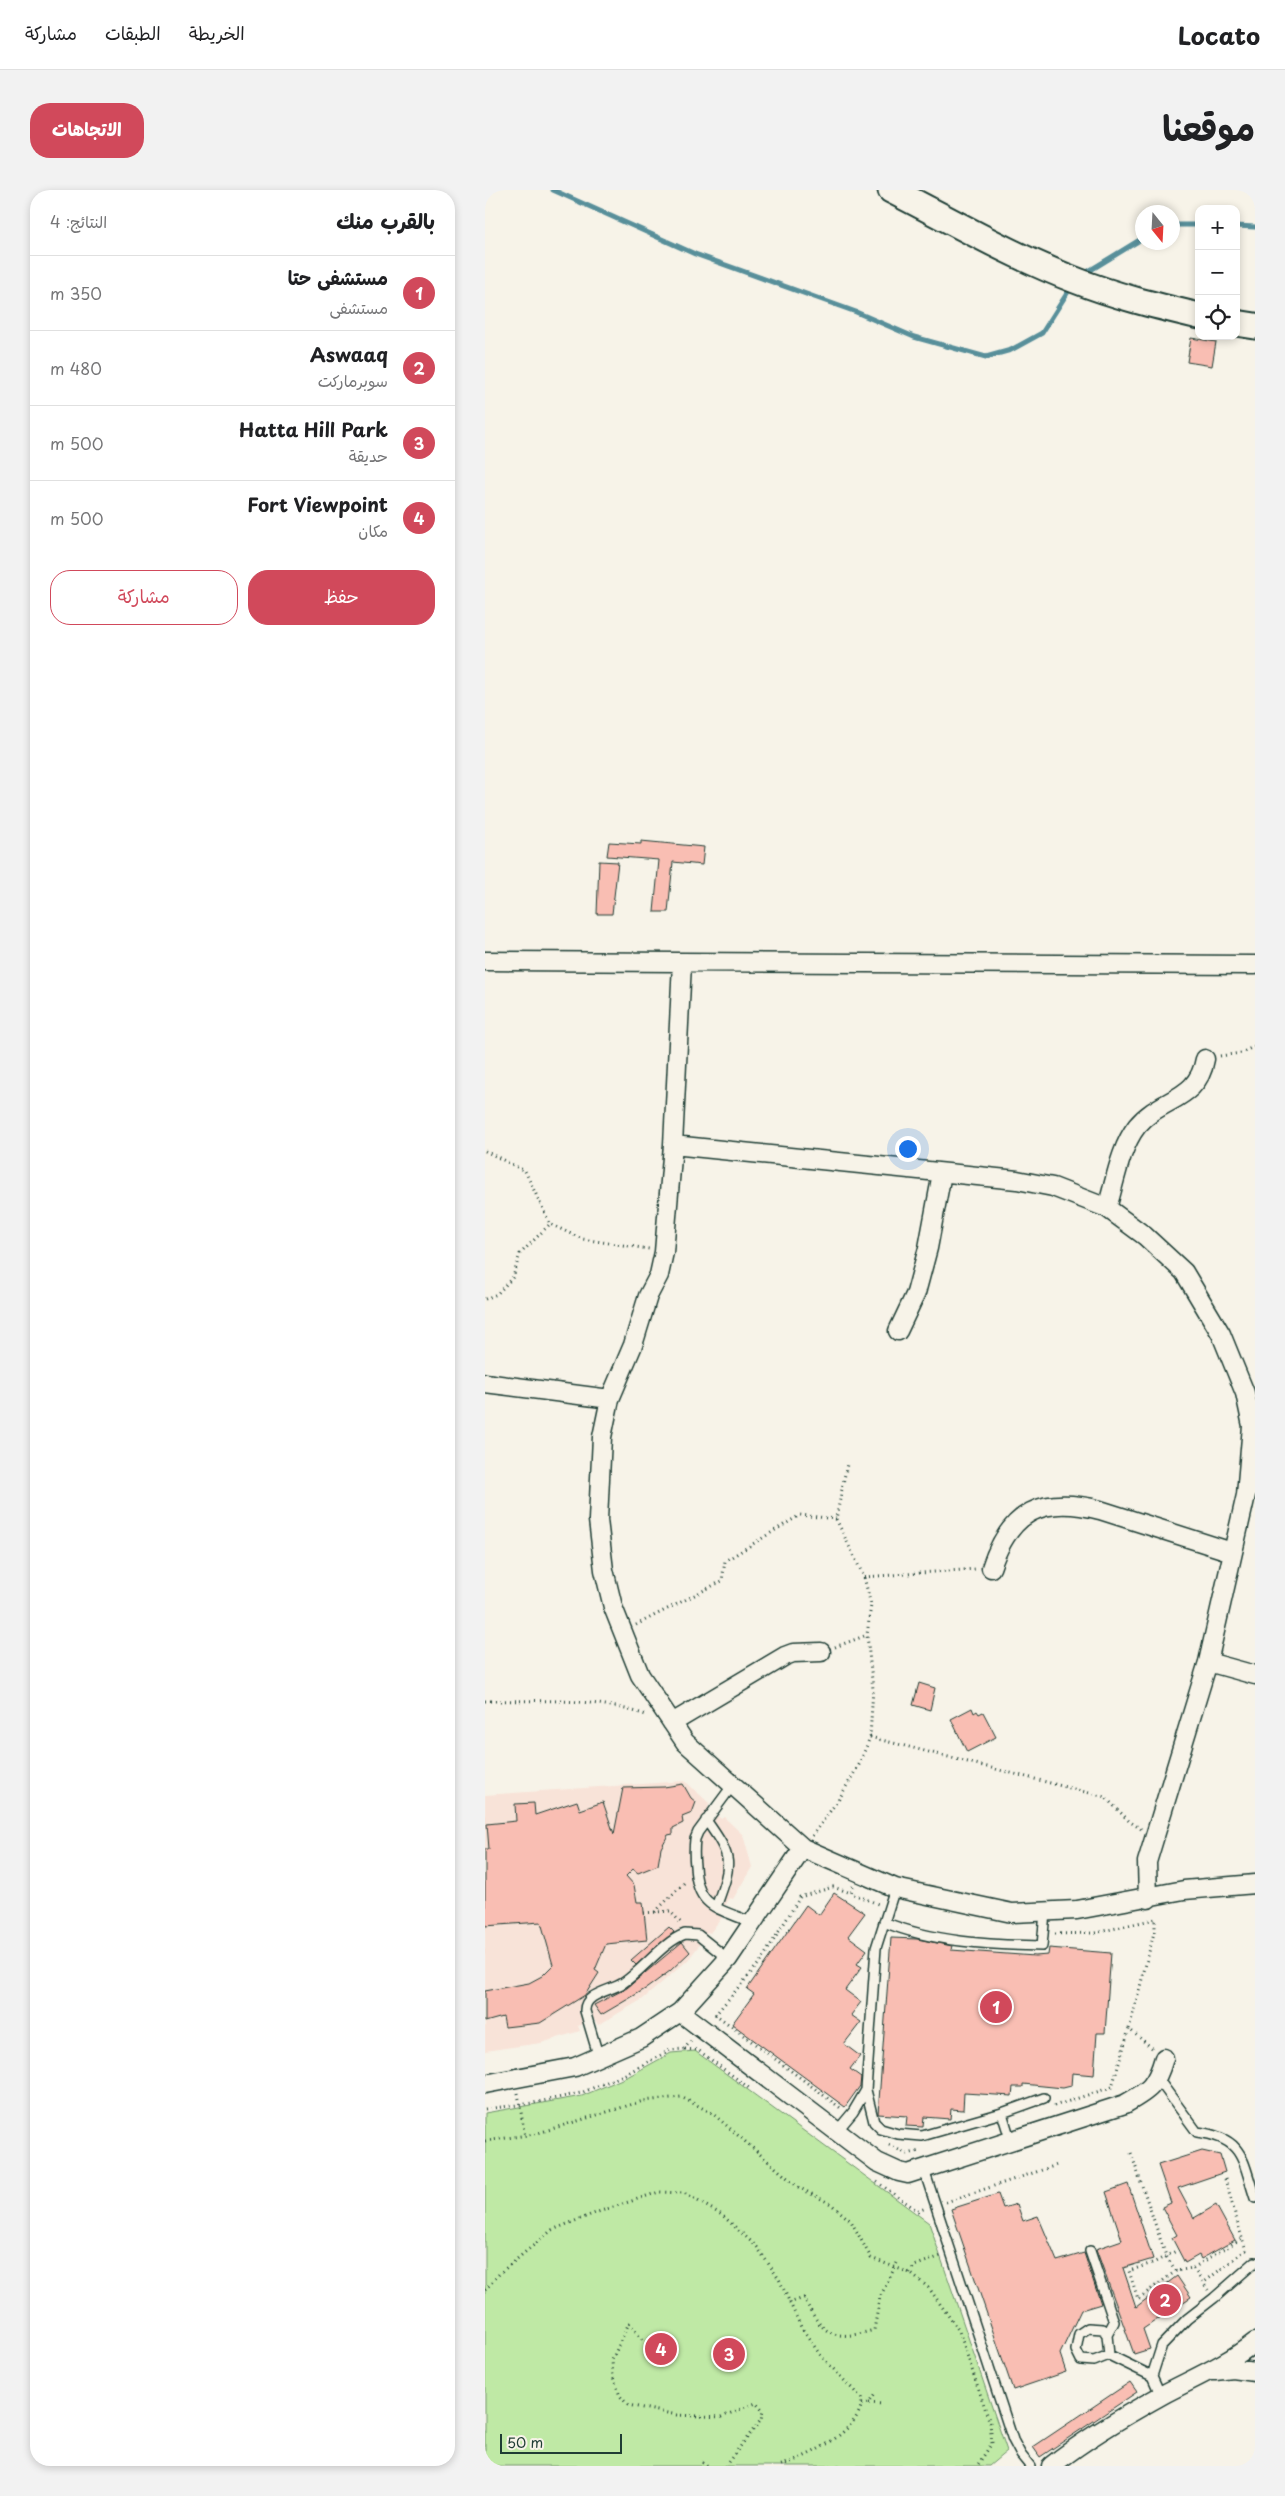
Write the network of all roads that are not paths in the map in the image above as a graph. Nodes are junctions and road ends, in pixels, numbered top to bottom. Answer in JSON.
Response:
{"nodes":[{"id":1,"x":891,"y":190,"type":"edge"},
{"id":2,"x":1195,"y":315,"type":"edge"},
{"id":3,"x":1240,"y":324,"type":"edge"},
{"id":4,"x":1255,"y":326,"type":"edge"},
{"id":5,"x":485,"y":961,"type":"edge"},
{"id":6,"x":682,"y":963,"type":"junction"},
{"id":7,"x":1255,"y":965,"type":"edge"},
{"id":8,"x":1205,"y":1059,"type":"road end"},
{"id":9,"x":673,"y":1145,"type":"junction"},
{"id":10,"x":942,"y":1174,"type":"junction"},
{"id":11,"x":1107,"y":1208,"type":"junction"},
{"id":12,"x":898,"y":1331,"type":"dead end"},
{"id":13,"x":485,"y":1383,"type":"edge"},
{"id":14,"x":610,"y":1398,"type":"junction"},
{"id":15,"x":1232,"y":1552,"type":"junction"},
{"id":16,"x":991,"y":1568,"type":"road end"},
{"id":17,"x":821,"y":1652,"type":"road end"},
{"id":18,"x":1208,"y":1662,"type":"junction"},
{"id":19,"x":1255,"y":1675,"type":"edge"},
{"id":20,"x":673,"y":1723,"type":"junction"},
{"id":21,"x":732,"y":1786,"type":"junction"},
{"id":22,"x":706,"y":1820,"type":"junction"},
{"id":23,"x":803,"y":1848,"type":"junction"},
{"id":24,"x":1255,"y":1884,"type":"edge"},
{"id":25,"x":895,"y":1888,"type":"junction"},
{"id":26,"x":1148,"y":1899,"type":"junction"},
{"id":27,"x":716,"y":1907,"type":"junction"},
{"id":28,"x":1045,"y":1912,"type":"junction"},
{"id":29,"x":883,"y":1922,"type":"junction"},
{"id":30,"x":753,"y":1923,"type":"junction"},
{"id":31,"x":728,"y":1959,"type":"junction"},
{"id":32,"x":680,"y":2012,"type":"junction"},
{"id":33,"x":599,"y":2058,"type":"junction"},
{"id":34,"x":1164,"y":2058,"type":"road end"},
{"id":35,"x":1158,"y":2079,"type":"junction"},
{"id":36,"x":485,"y":2084,"type":"edge"},
{"id":37,"x":866,"y":2090,"type":"junction"},
{"id":38,"x":1044,"y":2098,"type":"dead end"},
{"id":39,"x":1001,"y":2113,"type":"junction"},
{"id":40,"x":837,"y":2131,"type":"junction"},
{"id":41,"x":1011,"y":2142,"type":"junction"},
{"id":42,"x":924,"y":2170,"type":"junction"},
{"id":43,"x":1255,"y":2198,"type":"edge"},
{"id":44,"x":1090,"y":2251,"type":"dead end"},
{"id":45,"x":1255,"y":2262,"type":"edge"},
{"id":46,"x":1107,"y":2335,"type":"junction"},
{"id":47,"x":1255,"y":2342,"type":"edge"},
{"id":48,"x":1109,"y":2355,"type":"junction"},
{"id":49,"x":1212,"y":2371,"type":"junction"},
{"id":50,"x":1255,"y":2372,"type":"edge"},
{"id":51,"x":1152,"y":2376,"type":"junction"},
{"id":52,"x":1161,"y":2396,"type":"junction"},
{"id":53,"x":1030,"y":2466,"type":"edge"},
{"id":54,"x":1051,"y":2466,"type":"edge"}],
"edges":[{"from":1,"to":2,"type":"main road"},
{"from":3,"to":4,"type":"main road"},
{"from":5,"to":6,"type":"street"},
{"from":6,"to":7,"type":"street"},
{"from":6,"to":9,"type":"street"},
{"from":8,"to":11,"type":"street"},
{"from":9,"to":10,"type":"street"},
{"from":9,"to":14,"type":"street"},
{"from":10,"to":11,"type":"street"},
{"from":10,"to":12,"type":"street"},
{"from":11,"to":15,"type":"street"},
{"from":13,"to":14,"type":"street"},
{"from":14,"to":20,"type":"street"},
{"from":15,"to":16,"type":"street"},
{"from":15,"to":18,"type":"street"},
{"from":17,"to":20,"type":"street"},
{"from":18,"to":19,"type":"street"},
{"from":18,"to":26,"type":"street"},
{"from":20,"to":21,"type":"street"},
{"from":21,"to":22,"type":"lane"},
{"from":21,"to":23,"type":"street"},
{"from":22,"to":27,"type":"lane"},
{"from":22,"to":27,"type":"lane"},
{"from":23,"to":25,"type":"street"},
{"from":23,"to":30,"type":"street"},
{"from":24,"to":26,"type":"street"},
{"from":25,"to":28,"type":"street"},
{"from":25,"to":29,"type":"lane"},
{"from":26,"to":28,"type":"street"},
{"from":27,"to":30,"type":"lane"},
{"from":28,"to":29,"type":"lane"},
{"from":29,"to":37,"type":"lane"},
{"from":30,"to":31,"type":"street"},
{"from":31,"to":32,"type":"street"},
{"from":31,"to":33,"type":"lane"},
{"from":32,"to":33,"type":"street"},
{"from":32,"to":40,"type":"street"},
{"from":33,"to":36,"type":"street"},
{"from":34,"to":35,"type":"street"},
{"from":35,"to":41,"type":"street"},
{"from":35,"to":43,"type":"lane"},
{"from":37,"to":39,"type":"lane"},
{"from":37,"to":40,"type":"lane"},
{"from":38,"to":39,"type":"lane"},
{"from":39,"to":41,"type":"lane"},
{"from":40,"to":42,"type":"street"},
{"from":41,"to":42,"type":"street"},
{"from":42,"to":53,"type":"lane"},
{"from":44,"to":46,"type":"lane"},
{"from":45,"to":51,"type":"lane"},
{"from":46,"to":48,"type":"lane"},
{"from":46,"to":48,"type":"lane"},
{"from":47,"to":49,"type":"street"},
{"from":48,"to":51,"type":"lane"},
{"from":49,"to":50,"type":"street"},
{"from":49,"to":52,"type":"street"},
{"from":51,"to":52,"type":"lane"},
{"from":52,"to":54,"type":"street"}]}
